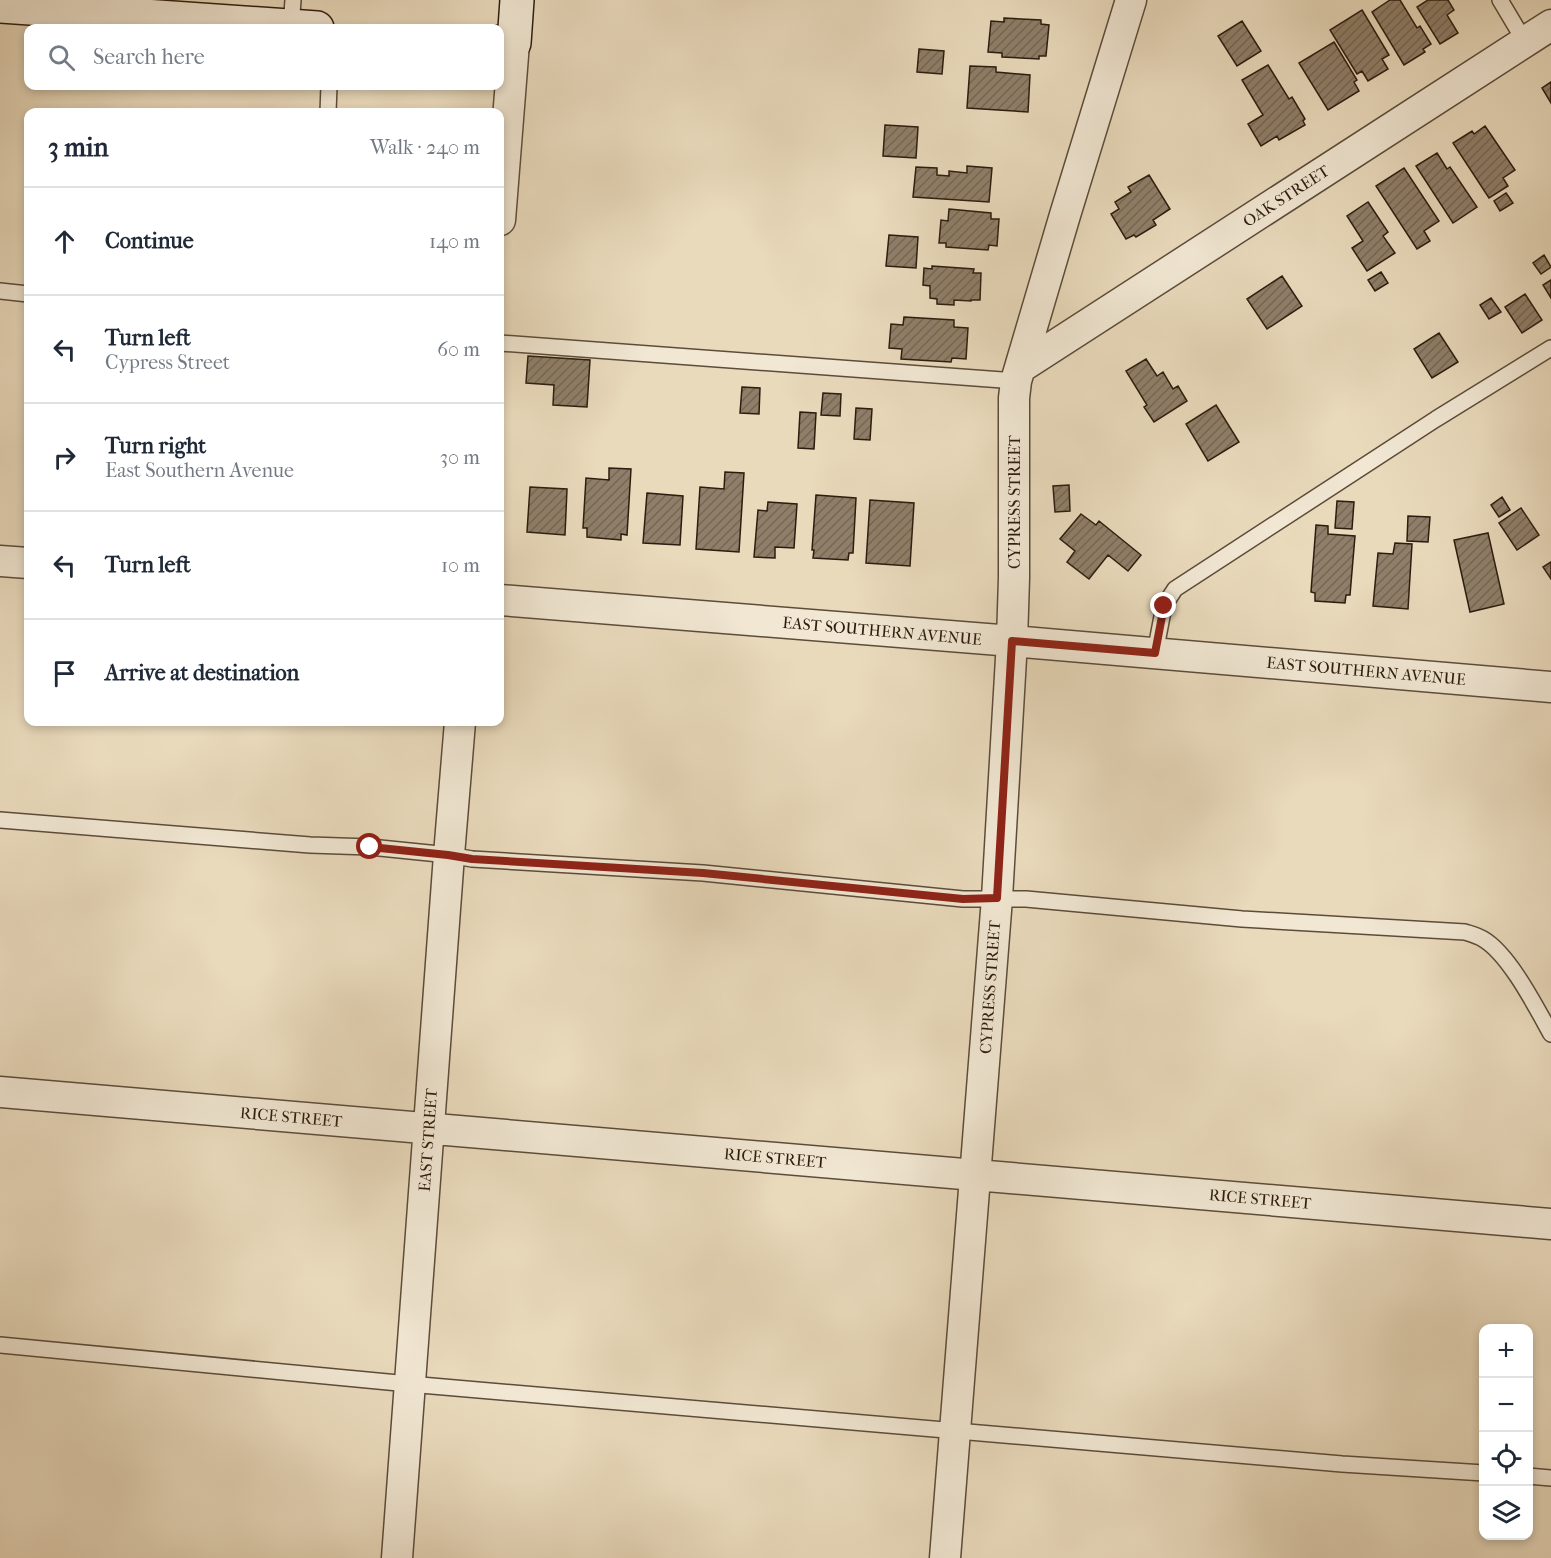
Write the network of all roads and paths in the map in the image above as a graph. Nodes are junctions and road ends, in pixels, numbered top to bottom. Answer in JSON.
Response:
{"nodes":[{"id":1,"x":517,"y":0,"type":"edge"},
{"id":2,"x":1131,"y":0,"type":"edge"},
{"id":3,"x":1500,"y":0,"type":"edge"},
{"id":4,"x":0,"y":6,"type":"edge"},
{"id":5,"x":300,"y":18,"type":"edge"},
{"id":6,"x":1551,"y":25,"type":"edge"},
{"id":7,"x":507,"y":42,"type":"edge"},
{"id":8,"x":1525,"y":42,"type":"junction"},
{"id":9,"x":329,"y":90,"type":"edge"},
{"id":10,"x":327,"y":108,"type":"edge"},
{"id":11,"x":504,"y":118,"type":"edge"},
{"id":12,"x":0,"y":291,"type":"edge"},
{"id":13,"x":24,"y":294,"type":"edge"},
{"id":14,"x":504,"y":343,"type":"edge"},
{"id":15,"x":1551,"y":348,"type":"edge"},
{"id":16,"x":1018,"y":374,"type":"junction"},
{"id":17,"x":0,"y":561,"type":"edge"},
{"id":18,"x":24,"y":563,"type":"edge"},
{"id":19,"x":504,"y":600,"type":"edge"},
{"id":20,"x":1012,"y":641,"type":"junction"},
{"id":21,"x":1155,"y":653,"type":"junction"},
{"id":22,"x":1551,"y":687,"type":"edge"},
{"id":23,"x":460,"y":726,"type":"edge"},
{"id":24,"x":0,"y":820,"type":"edge"},
{"id":25,"x":448,"y":855,"type":"junction"},
{"id":26,"x":997,"y":898,"type":"junction"},
{"id":27,"x":1551,"y":1034,"type":"edge"},
{"id":28,"x":0,"y":1092,"type":"edge"},
{"id":29,"x":428,"y":1129,"type":"junction"},
{"id":30,"x":975,"y":1175,"type":"junction"},
{"id":31,"x":1551,"y":1224,"type":"edge"},
{"id":32,"x":0,"y":1345,"type":"edge"},
{"id":33,"x":410,"y":1384,"type":"junction"},
{"id":34,"x":955,"y":1430,"type":"junction"},
{"id":35,"x":1479,"y":1473,"type":"edge"},
{"id":36,"x":1533,"y":1476,"type":"edge"},
{"id":37,"x":1551,"y":1478,"type":"edge"},
{"id":38,"x":397,"y":1558,"type":"edge"},
{"id":39,"x":945,"y":1558,"type":"edge"}],
"edges":[{"from":1,"to":7,"type":"street"},
{"from":2,"to":16,"type":"street","name":"CYPRESS STREET"},
{"from":3,"to":8,"type":"lane"},
{"from":4,"to":5,"type":"street"},
{"from":6,"to":8,"type":"street","name":"OAK STREET"},
{"from":7,"to":11,"type":"street"},
{"from":8,"to":16,"type":"street","name":"OAK STREET"},
{"from":9,"to":10,"type":"lane"},
{"from":12,"to":13,"type":"lane"},
{"from":14,"to":16,"type":"lane"},
{"from":15,"to":21,"type":"lane"},
{"from":16,"to":20,"type":"street","name":"CYPRESS STREET"},
{"from":17,"to":18,"type":"street"},
{"from":19,"to":20,"type":"street","name":"EAST SOUTHERN AVENUE"},
{"from":20,"to":21,"type":"street","name":"EAST SOUTHERN AVENUE"},
{"from":20,"to":26,"type":"street","name":"CYPRESS STREET"},
{"from":21,"to":22,"type":"street","name":"EAST SOUTHERN AVENUE"},
{"from":23,"to":25,"type":"street","name":"EAST STREET"},
{"from":24,"to":25,"type":"lane"},
{"from":25,"to":26,"type":"lane"},
{"from":25,"to":29,"type":"street","name":"EAST STREET"},
{"from":26,"to":27,"type":"lane"},
{"from":26,"to":30,"type":"street","name":"CYPRESS STREET"},
{"from":28,"to":29,"type":"street","name":"RICE STREET"},
{"from":29,"to":30,"type":"street","name":"RICE STREET"},
{"from":29,"to":33,"type":"street","name":"EAST STREET"},
{"from":30,"to":31,"type":"street","name":"RICE STREET"},
{"from":30,"to":34,"type":"street","name":"CYPRESS STREET"},
{"from":32,"to":33,"type":"lane"},
{"from":33,"to":34,"type":"lane"},
{"from":33,"to":38,"type":"street","name":"EAST STREET"},
{"from":34,"to":35,"type":"lane"},
{"from":34,"to":39,"type":"street","name":"CYPRESS STREET"},
{"from":36,"to":37,"type":"lane"}]}
